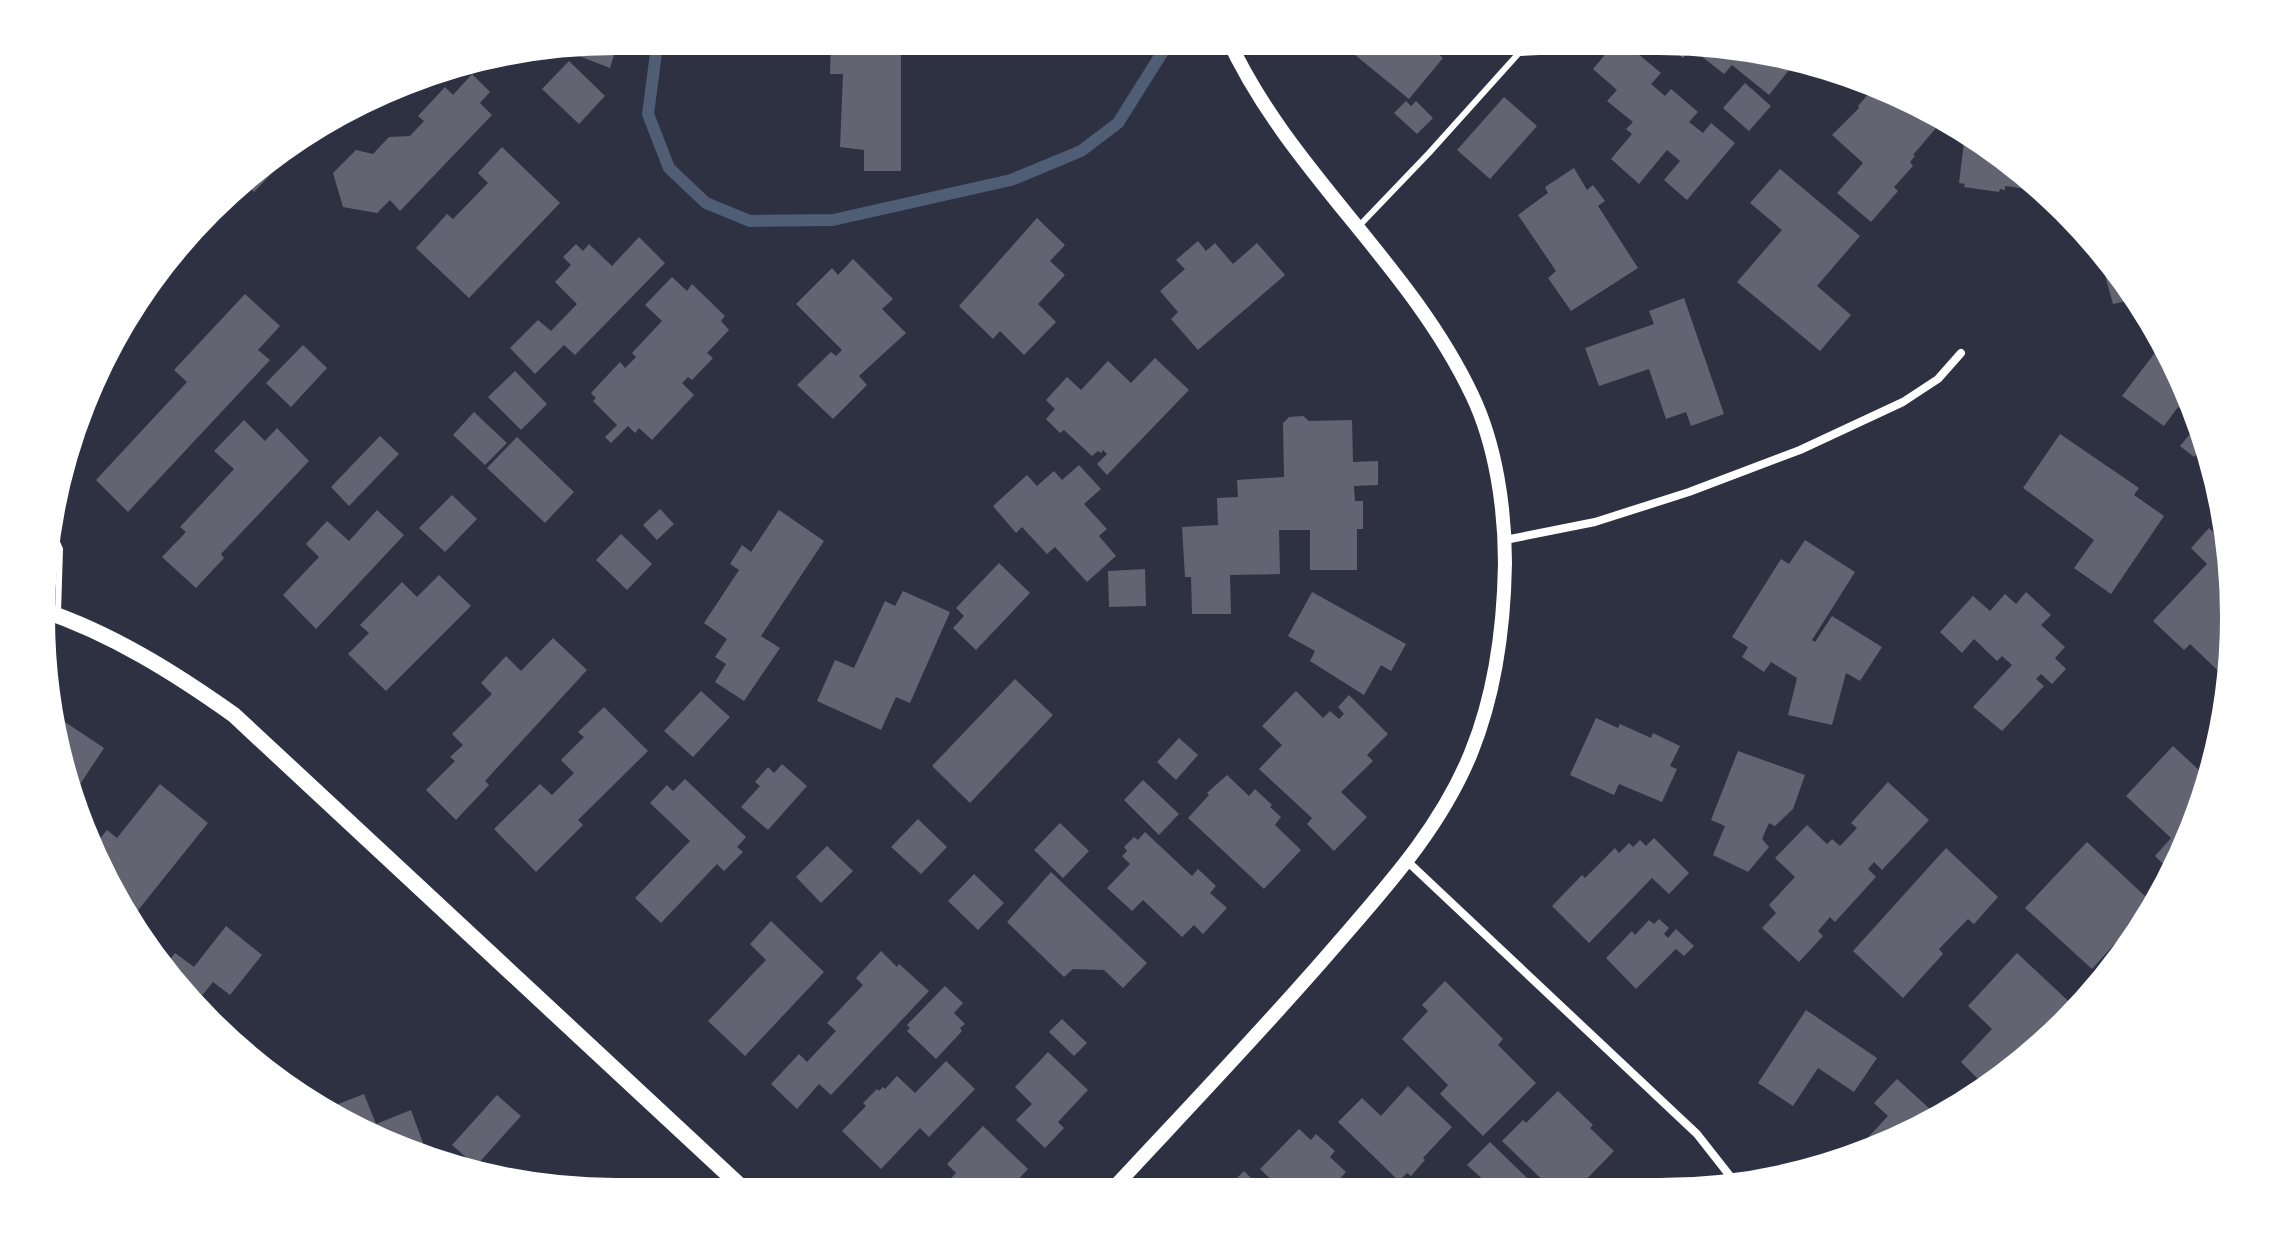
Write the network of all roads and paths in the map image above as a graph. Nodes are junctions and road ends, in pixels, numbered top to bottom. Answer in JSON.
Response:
{"nodes":[{"id":1,"x":1233,"y":50,"type":"edge"},
{"id":2,"x":1542,"y":50,"type":"edge"},
{"id":3,"x":1519,"y":53,"type":"joint"},
{"id":4,"x":1359,"y":226,"type":"junction"},
{"id":5,"x":1961,"y":353,"type":"dead end"},
{"id":6,"x":56,"y":539,"type":"edge"},
{"id":7,"x":1505,"y":540,"type":"junction"},
{"id":8,"x":50,"y":613,"type":"edge"},
{"id":9,"x":58,"y":615,"type":"junction"},
{"id":10,"x":1408,"y":862,"type":"junction"},
{"id":11,"x":1732,"y":1178,"type":"edge"},
{"id":12,"x":737,"y":1183,"type":"edge"},
{"id":13,"x":1118,"y":1183,"type":"edge"}],
"edges":[{"from":1,"to":4,"type":"street"},
{"from":2,"to":3,"type":"lane"},
{"from":3,"to":4,"type":"lane"},
{"from":4,"to":7,"type":"street"},
{"from":5,"to":7,"type":"street"},
{"from":6,"to":9,"type":"lane"},
{"from":7,"to":10,"type":"street"},
{"from":8,"to":9,"type":"main road"},
{"from":9,"to":12,"type":"main road"},
{"from":10,"to":11,"type":"street"},
{"from":10,"to":13,"type":"street"}]}
